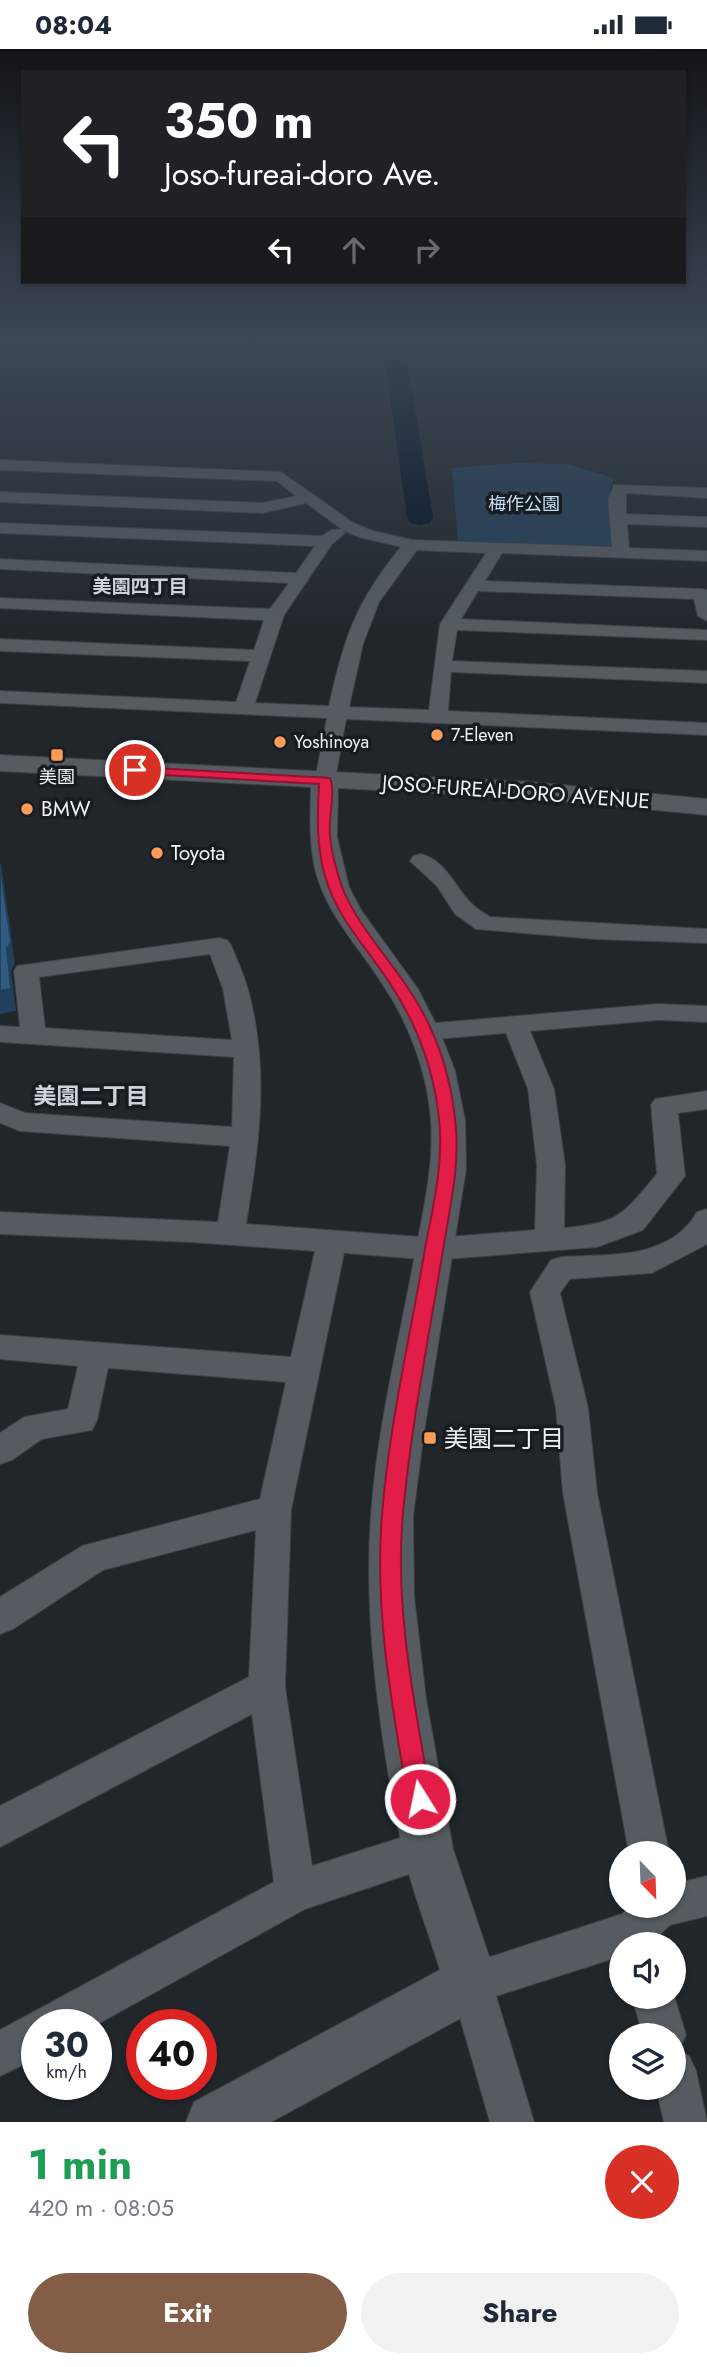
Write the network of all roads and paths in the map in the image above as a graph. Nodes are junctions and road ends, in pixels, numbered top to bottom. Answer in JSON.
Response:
{"nodes":[{"id":1,"x":0,"y":465,"type":"edge"},
{"id":2,"x":707,"y":493,"type":"edge"},
{"id":3,"x":0,"y":497,"type":"edge"},
{"id":4,"x":308,"y":498,"type":"junction"},
{"id":5,"x":618,"y":519,"type":"junction"},
{"id":6,"x":707,"y":522,"type":"edge"},
{"id":7,"x":346,"y":525,"type":"junction"},
{"id":8,"x":0,"y":528,"type":"edge"},
{"id":9,"x":326,"y":541,"type":"junction"},
{"id":10,"x":412,"y":545,"type":"junction"},
{"id":11,"x":497,"y":548,"type":"junction"},
{"id":12,"x":621,"y":552,"type":"junction"},
{"id":13,"x":707,"y":556,"type":"edge"},
{"id":14,"x":0,"y":564,"type":"edge"},
{"id":15,"x":300,"y":578,"type":"junction"},
{"id":16,"x":474,"y":586,"type":"junction"},
{"id":17,"x":0,"y":603,"type":"edge"},
{"id":18,"x":275,"y":615,"type":"junction"},
{"id":19,"x":707,"y":616,"type":"edge"},
{"id":20,"x":449,"y":624,"type":"junction"},
{"id":21,"x":707,"y":635,"type":"edge"},
{"id":22,"x":0,"y":645,"type":"edge"},
{"id":23,"x":260,"y":656,"type":"junction"},
{"id":24,"x":442,"y":666,"type":"junction"},
{"id":25,"x":707,"y":677,"type":"edge"},
{"id":26,"x":0,"y":697,"type":"edge"},
{"id":27,"x":244,"y":708,"type":"junction"},
{"id":28,"x":339,"y":712,"type":"junction"},
{"id":29,"x":438,"y":716,"type":"junction"},
{"id":30,"x":707,"y":729,"type":"edge"},
{"id":31,"x":0,"y":764,"type":"edge"},
{"id":32,"x":325,"y":780,"type":"junction"},
{"id":33,"x":707,"y":807,"type":"edge"},
{"id":34,"x":421,"y":861,"type":"dead end"},
{"id":35,"x":707,"y":936,"type":"edge"},
{"id":36,"x":707,"y":1014,"type":"edge"},
{"id":37,"x":515,"y":1025,"type":"junction"},
{"id":38,"x":424,"y":1032,"type":"junction"},
{"id":39,"x":0,"y":1034,"type":"edge"},
{"id":40,"x":33,"y":1035,"type":"junction"},
{"id":41,"x":246,"y":1049,"type":"junction"},
{"id":42,"x":707,"y":1100,"type":"edge"},
{"id":43,"x":0,"y":1112,"type":"edge"},
{"id":44,"x":247,"y":1138,"type":"junction"},
{"id":45,"x":707,"y":1220,"type":"edge"},
{"id":46,"x":0,"y":1223,"type":"edge"},
{"id":47,"x":230,"y":1235,"type":"junction"},
{"id":48,"x":549,"y":1240,"type":"junction"},
{"id":49,"x":332,"y":1241,"type":"junction"},
{"id":50,"x":434,"y":1249,"type":"junction"},
{"id":51,"x":0,"y":1347,"type":"edge"},
{"id":52,"x":96,"y":1354,"type":"junction"},
{"id":53,"x":304,"y":1371,"type":"junction"},
{"id":54,"x":0,"y":1450,"type":"edge"},
{"id":55,"x":274,"y":1510,"type":"junction"},
{"id":56,"x":0,"y":1617,"type":"edge"},
{"id":57,"x":267,"y":1687,"type":"junction"},
{"id":58,"x":0,"y":1827,"type":"edge"},
{"id":59,"x":647,"y":1841,"type":"edge"},
{"id":60,"x":428,"y":1849,"type":"junction"},
{"id":61,"x":296,"y":1892,"type":"junction"},
{"id":62,"x":707,"y":1896,"type":"edge"},
{"id":63,"x":686,"y":1904,"type":"edge"},
{"id":64,"x":650,"y":1918,"type":"edge"},
{"id":65,"x":471,"y":1983,"type":"junction"},
{"id":66,"x":82,"y":2009,"type":"edge"},
{"id":67,"x":21,"y":2043,"type":"edge"},
{"id":68,"x":0,"y":2054,"type":"edge"},
{"id":69,"x":681,"y":2100,"type":"edge"},
{"id":70,"x":214,"y":2122,"type":"edge"},
{"id":71,"x":512,"y":2122,"type":"edge"},
{"id":72,"x":686,"y":2122,"type":"edge"}],
"edges":[{"from":1,"to":4,"type":"street"},
{"from":2,"to":5,"type":"street"},
{"from":3,"to":4,"type":"street"},
{"from":4,"to":7,"type":"street"},
{"from":5,"to":6,"type":"street"},
{"from":5,"to":12,"type":"street"},
{"from":7,"to":9,"type":"street"},
{"from":7,"to":10,"type":"street"},
{"from":8,"to":9,"type":"street"},
{"from":9,"to":15,"type":"street"},
{"from":10,"to":11,"type":"street"},
{"from":10,"to":28,"type":"street"},
{"from":11,"to":12,"type":"street"},
{"from":11,"to":16,"type":"street"},
{"from":12,"to":13,"type":"street"},
{"from":14,"to":15,"type":"street"},
{"from":15,"to":18,"type":"street"},
{"from":16,"to":19,"type":"street"},
{"from":16,"to":20,"type":"street"},
{"from":17,"to":18,"type":"street"},
{"from":18,"to":23,"type":"street"},
{"from":20,"to":21,"type":"street"},
{"from":20,"to":24,"type":"street"},
{"from":22,"to":23,"type":"street"},
{"from":23,"to":27,"type":"street"},
{"from":24,"to":25,"type":"street"},
{"from":24,"to":29,"type":"street"},
{"from":26,"to":27,"type":"street"},
{"from":27,"to":28,"type":"street"},
{"from":28,"to":29,"type":"street"},
{"from":28,"to":32,"type":"street"},
{"from":29,"to":30,"type":"street"},
{"from":31,"to":32,"type":"street","name":"JOSO-FUREAI-DORO AVENUE"},
{"from":32,"to":33,"type":"street","name":"JOSO-FUREAI-DORO AVENUE"},
{"from":32,"to":38,"type":"street"},
{"from":34,"to":35,"type":"street"},
{"from":36,"to":37,"type":"street"},
{"from":37,"to":38,"type":"street"},
{"from":37,"to":48,"type":"street"},
{"from":38,"to":50,"type":"street"},
{"from":39,"to":40,"type":"street"},
{"from":40,"to":41,"type":"street"},
{"from":40,"to":41,"type":"street"},
{"from":41,"to":44,"type":"street"},
{"from":42,"to":48,"type":"street"},
{"from":43,"to":44,"type":"street"},
{"from":44,"to":47,"type":"street"},
{"from":45,"to":59,"type":"street"},
{"from":46,"to":47,"type":"street"},
{"from":47,"to":49,"type":"street"},
{"from":48,"to":50,"type":"street"},
{"from":49,"to":50,"type":"street"},
{"from":49,"to":53,"type":"street"},
{"from":50,"to":60,"type":"street"},
{"from":51,"to":52,"type":"street"},
{"from":52,"to":53,"type":"street"},
{"from":52,"to":54,"type":"street"},
{"from":53,"to":55,"type":"street"},
{"from":55,"to":56,"type":"street"},
{"from":55,"to":57,"type":"street"},
{"from":57,"to":58,"type":"street"},
{"from":57,"to":61,"type":"street"},
{"from":60,"to":61,"type":"street"},
{"from":60,"to":65,"type":"street"},
{"from":61,"to":66,"type":"street"},
{"from":62,"to":63,"type":"street"},
{"from":64,"to":65,"type":"street"},
{"from":65,"to":70,"type":"street"},
{"from":65,"to":71,"type":"street"},
{"from":67,"to":68,"type":"street"},
{"from":69,"to":72,"type":"street"}]}
